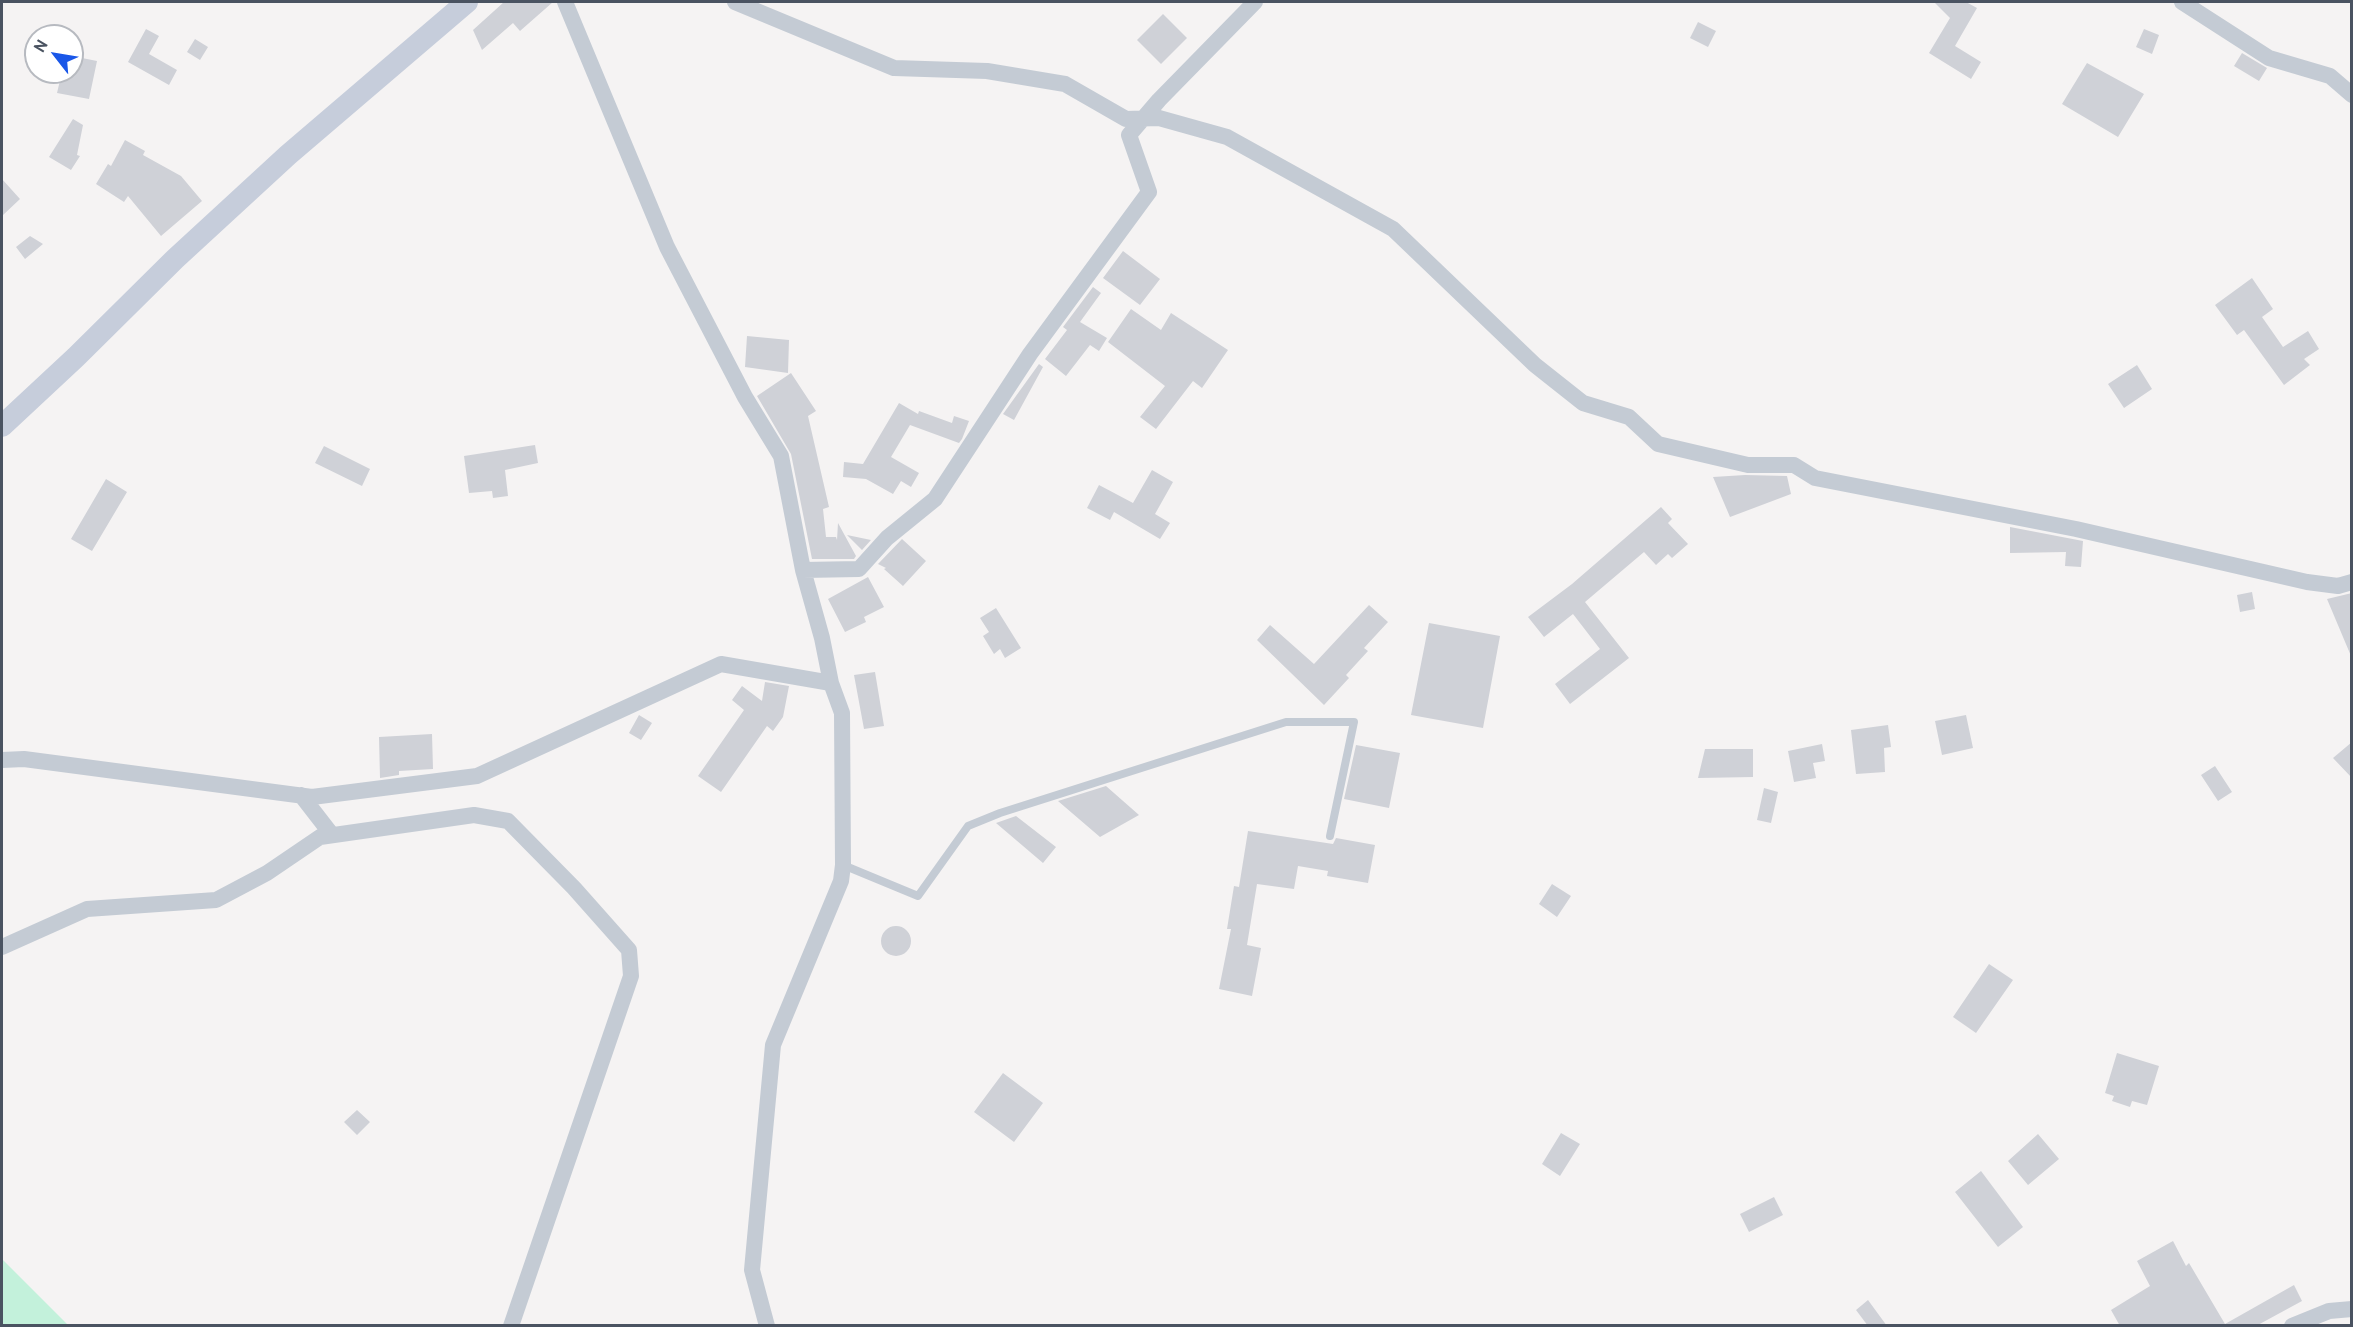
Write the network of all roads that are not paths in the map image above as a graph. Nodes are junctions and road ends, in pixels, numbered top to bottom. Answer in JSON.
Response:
{"nodes":[{"id":1,"x":467,"y":2,"type":"edge"},
{"id":2,"x":565,"y":2,"type":"edge"},
{"id":3,"x":735,"y":2,"type":"edge"},
{"id":4,"x":1255,"y":2,"type":"edge"},
{"id":5,"x":2182,"y":2,"type":"edge"},
{"id":6,"x":2352,"y":95,"type":"edge"},
{"id":7,"x":1145,"y":118,"type":"junction"},
{"id":8,"x":2,"y":426,"type":"edge"},
{"id":9,"x":803,"y":570,"type":"junction"},
{"id":10,"x":2352,"y":582,"type":"edge"},
{"id":11,"x":831,"y":683,"type":"junction"},
{"id":12,"x":2,"y":760,"type":"edge"},
{"id":13,"x":301,"y":795,"type":"junction"},
{"id":14,"x":332,"y":835,"type":"junction"},
{"id":15,"x":1330,"y":836,"type":"dead end"},
{"id":16,"x":843,"y":865,"type":"junction"},
{"id":17,"x":2,"y":947,"type":"edge"},
{"id":18,"x":2352,"y":1309,"type":"edge"},
{"id":19,"x":511,"y":1326,"type":"edge"},
{"id":20,"x":767,"y":1326,"type":"edge"},
{"id":21,"x":2292,"y":1326,"type":"edge"}],
"edges":[{"from":1,"to":8,"type":"main road"},
{"from":2,"to":9,"type":"street"},
{"from":3,"to":7,"type":"street"},
{"from":4,"to":7,"type":"street"},
{"from":5,"to":6,"type":"street"},
{"from":7,"to":9,"type":"street"},
{"from":7,"to":10,"type":"street"},
{"from":9,"to":11,"type":"street"},
{"from":11,"to":13,"type":"street"},
{"from":11,"to":16,"type":"street"},
{"from":12,"to":13,"type":"street"},
{"from":13,"to":14,"type":"street"},
{"from":14,"to":17,"type":"street"},
{"from":14,"to":19,"type":"street"},
{"from":15,"to":16,"type":"lane"},
{"from":16,"to":20,"type":"street"},
{"from":18,"to":21,"type":"street"}]}
